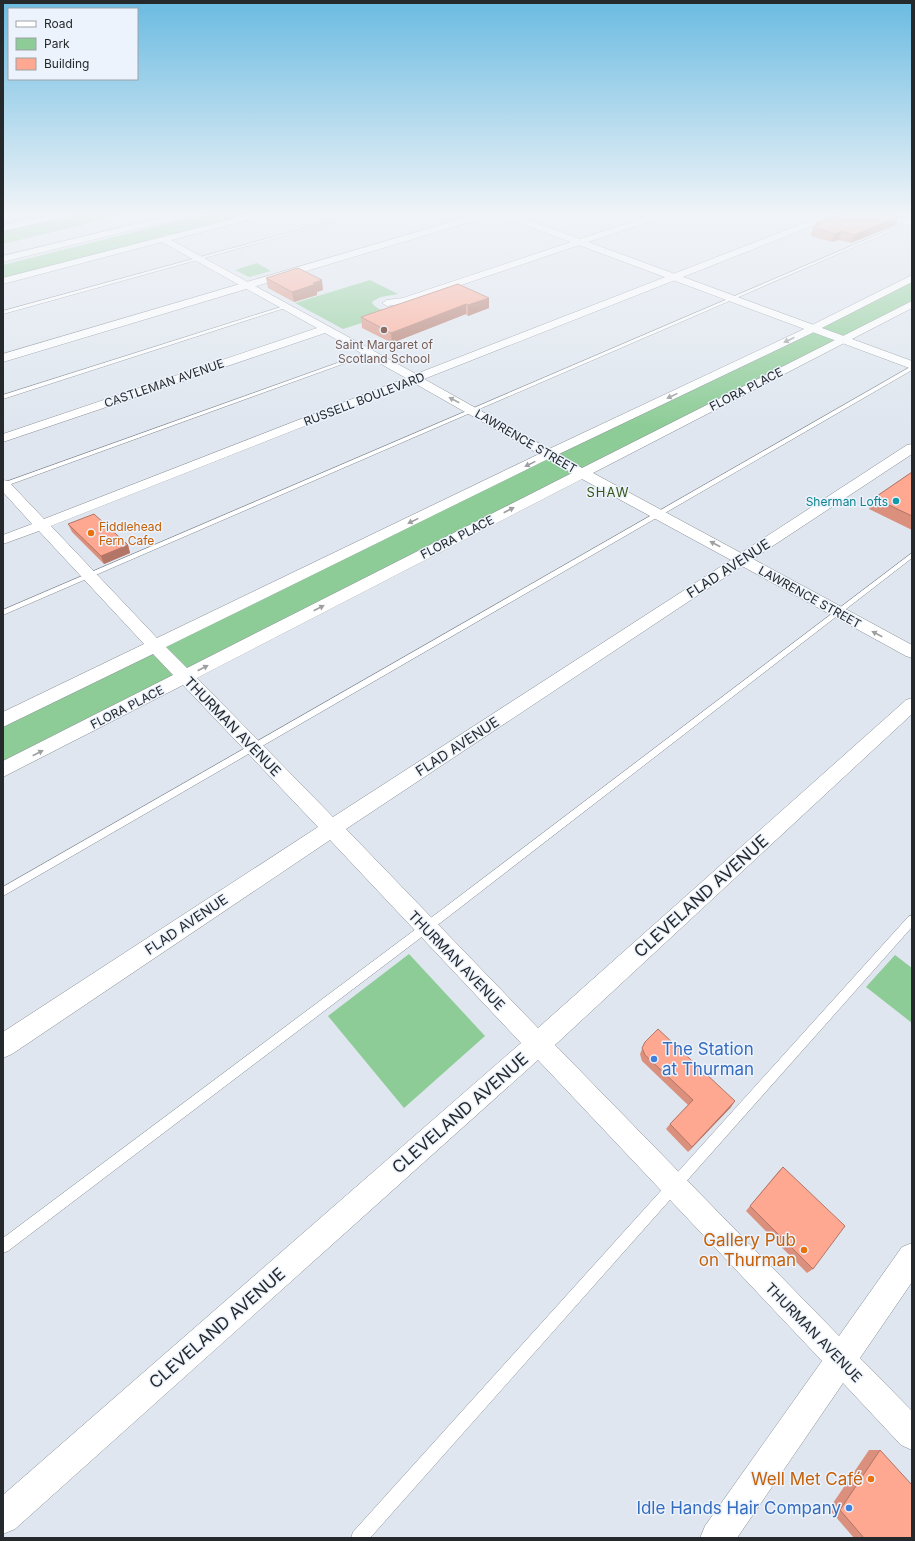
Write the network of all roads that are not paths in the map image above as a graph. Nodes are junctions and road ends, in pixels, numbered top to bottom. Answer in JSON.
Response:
{"nodes":[{"id":1,"x":103,"y":285,"type":"edge"},
{"id":2,"x":246,"y":285,"type":"joint"},
{"id":3,"x":452,"y":285,"type":"edge"},
{"id":4,"x":653,"y":285,"type":"edge"},
{"id":5,"x":698,"y":285,"type":"edge"},
{"id":6,"x":763,"y":285,"type":"edge"},
{"id":7,"x":898,"y":285,"type":"edge"},
{"id":8,"x":732,"y":298,"type":"junction"},
{"id":9,"x":387,"y":303,"type":"dead end"},
{"id":10,"x":912,"y":304,"type":"edge"},
{"id":11,"x":286,"y":307,"type":"junction"},
{"id":12,"x":3,"y":313,"type":"edge"},
{"id":13,"x":814,"y":328,"type":"junction"},
{"id":14,"x":325,"y":329,"type":"junction"},
{"id":15,"x":843,"y":339,"type":"junction"},
{"id":16,"x":370,"y":353,"type":"junction"},
{"id":17,"x":3,"y":358,"type":"edge"},
{"id":18,"x":912,"y":365,"type":"edge"},
{"id":19,"x":912,"y":368,"type":"edge"},
{"id":20,"x":415,"y":379,"type":"junction"},
{"id":21,"x":3,"y":397,"type":"edge"},
{"id":22,"x":471,"y":410,"type":"junction"},
{"id":23,"x":3,"y":438,"type":"edge"},
{"id":24,"x":912,"y":448,"type":"edge"},
{"id":25,"x":550,"y":454,"type":"junction"},
{"id":26,"x":582,"y":473,"type":"junction"},
{"id":27,"x":3,"y":485,"type":"edge"},
{"id":28,"x":657,"y":514,"type":"junction"},
{"id":29,"x":42,"y":525,"type":"junction"},
{"id":30,"x":3,"y":540,"type":"edge"},
{"id":31,"x":912,"y":555,"type":"edge"},
{"id":32,"x":742,"y":558,"type":"junction"},
{"id":33,"x":90,"y":575,"type":"junction"},
{"id":34,"x":836,"y":612,"type":"junction"},
{"id":35,"x":3,"y":613,"type":"edge"},
{"id":36,"x":155,"y":646,"type":"junction"},
{"id":37,"x":912,"y":652,"type":"edge"},
{"id":38,"x":185,"y":677,"type":"junction"},
{"id":39,"x":912,"y":704,"type":"edge"},
{"id":40,"x":3,"y":720,"type":"edge"},
{"id":41,"x":254,"y":747,"type":"junction"},
{"id":42,"x":3,"y":770,"type":"edge"},
{"id":43,"x":332,"y":828,"type":"junction"},
{"id":44,"x":3,"y":892,"type":"edge"},
{"id":45,"x":912,"y":920,"type":"edge"},
{"id":46,"x":426,"y":927,"type":"junction"},
{"id":47,"x":538,"y":1044,"type":"junction"},
{"id":48,"x":3,"y":1046,"type":"edge"},
{"id":49,"x":674,"y":1186,"type":"junction"},
{"id":50,"x":3,"y":1246,"type":"edge"},
{"id":51,"x":912,"y":1257,"type":"edge"},
{"id":52,"x":841,"y":1360,"type":"junction"},
{"id":53,"x":912,"y":1434,"type":"edge"},
{"id":54,"x":3,"y":1517,"type":"edge"},
{"id":55,"x":359,"y":1538,"type":"edge"},
{"id":56,"x":717,"y":1538,"type":"edge"}],
"edges":[{"from":1,"to":12,"type":"lane"},
{"from":2,"to":11,"type":"street","name":"LAWRENCE STREET"},
{"from":2,"to":17,"type":"main road"},
{"from":3,"to":9,"type":"street"},
{"from":4,"to":20,"type":"street","name":"RUSSELL BOULEVARD"},
{"from":5,"to":8,"type":"main road"},
{"from":6,"to":8,"type":"lane"},
{"from":7,"to":13,"type":"street","name":"FLORA PLACE"},
{"from":8,"to":13,"type":"main road"},
{"from":8,"to":22,"type":"lane"},
{"from":10,"to":15,"type":"street","name":"FLORA PLACE"},
{"from":11,"to":14,"type":"street","name":"LAWRENCE STREET"},
{"from":11,"to":21,"type":"lane"},
{"from":13,"to":15,"type":"main road"},
{"from":13,"to":25,"type":"street","name":"FLORA PLACE","one_way":true},
{"from":14,"to":16,"type":"street","name":"LAWRENCE STREET"},
{"from":14,"to":23,"type":"street","name":"CASTLEMAN AVENUE"},
{"from":15,"to":18,"type":"main road"},
{"from":15,"to":26,"type":"street","name":"FLORA PLACE"},
{"from":16,"to":20,"type":"street","name":"LAWRENCE STREET"},
{"from":16,"to":27,"type":"lane"},
{"from":19,"to":28,"type":"lane"},
{"from":22,"to":20,"type":"street","name":"LAWRENCE STREET","one_way":true},
{"from":20,"to":29,"type":"street","name":"RUSSELL BOULEVARD"},
{"from":22,"to":25,"type":"street","name":"LAWRENCE STREET"},
{"from":22,"to":33,"type":"lane"},
{"from":24,"to":32,"type":"street","name":"FLAD AVENUE"},
{"from":25,"to":26,"type":"street","name":"LAWRENCE STREET"},
{"from":25,"to":36,"type":"street","name":"FLORA PLACE","one_way":true},
{"from":26,"to":28,"type":"street","name":"LAWRENCE STREET"},
{"from":38,"to":26,"type":"street","name":"FLORA PLACE","one_way":true},
{"from":27,"to":29,"type":"street","name":"THURMAN AVENUE"},
{"from":32,"to":28,"type":"street","name":"LAWRENCE STREET","one_way":true},
{"from":28,"to":41,"type":"lane"},
{"from":29,"to":30,"type":"street","name":"RUSSELL BOULEVARD"},
{"from":29,"to":33,"type":"street","name":"THURMAN AVENUE"},
{"from":31,"to":34,"type":"lane"},
{"from":32,"to":34,"type":"street","name":"LAWRENCE STREET"},
{"from":32,"to":43,"type":"street","name":"FLAD AVENUE"},
{"from":33,"to":35,"type":"lane"},
{"from":33,"to":36,"type":"street","name":"THURMAN AVENUE"},
{"from":37,"to":34,"type":"street","name":"LAWRENCE STREET","one_way":true},
{"from":34,"to":46,"type":"lane"},
{"from":36,"to":38,"type":"street","name":"THURMAN AVENUE"},
{"from":36,"to":40,"type":"street","name":"FLORA PLACE"},
{"from":38,"to":41,"type":"street","name":"THURMAN AVENUE"},
{"from":42,"to":38,"type":"street","name":"FLORA PLACE","one_way":true},
{"from":39,"to":47,"type":"street","name":"CLEVELAND AVENUE"},
{"from":41,"to":43,"type":"street","name":"THURMAN AVENUE"},
{"from":41,"to":44,"type":"lane"},
{"from":43,"to":46,"type":"street","name":"THURMAN AVENUE"},
{"from":43,"to":48,"type":"street","name":"FLAD AVENUE"},
{"from":45,"to":49,"type":"lane"},
{"from":46,"to":47,"type":"street","name":"THURMAN AVENUE"},
{"from":46,"to":50,"type":"lane"},
{"from":47,"to":49,"type":"street","name":"THURMAN AVENUE"},
{"from":47,"to":54,"type":"street","name":"CLEVELAND AVENUE"},
{"from":49,"to":52,"type":"street","name":"THURMAN AVENUE"},
{"from":49,"to":55,"type":"lane"},
{"from":51,"to":52,"type":"street"},
{"from":52,"to":53,"type":"street","name":"THURMAN AVENUE"},
{"from":52,"to":56,"type":"street"}]}
